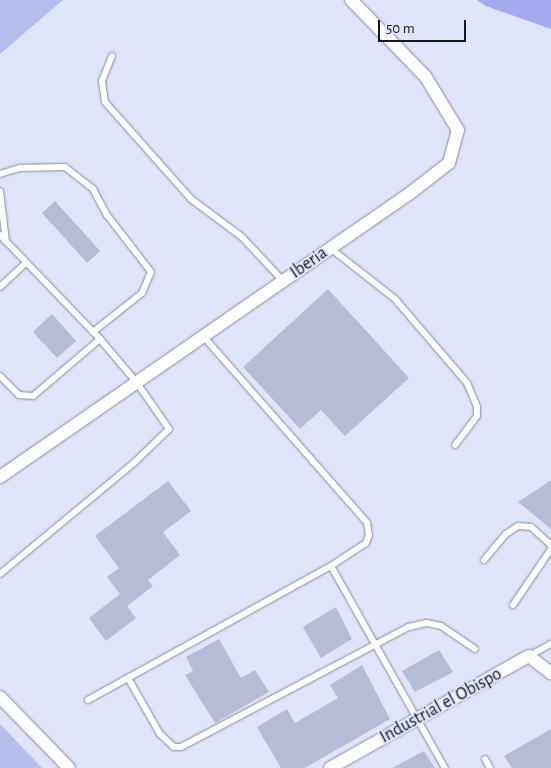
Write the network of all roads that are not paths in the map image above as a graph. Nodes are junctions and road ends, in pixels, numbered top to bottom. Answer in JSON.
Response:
{"nodes":[{"id":1,"x":351,"y":0,"type":"edge"},
{"id":2,"x":112,"y":56,"type":"dead end"},
{"id":3,"x":0,"y":174,"type":"edge"},
{"id":4,"x":0,"y":191,"type":"edge"},
{"id":5,"x":0,"y":235,"type":"edge"},
{"id":6,"x":6,"y":242,"type":"junction"},
{"id":7,"x":330,"y":248,"type":"junction"},
{"id":8,"x":26,"y":263,"type":"junction"},
{"id":9,"x":283,"y":281,"type":"junction"},
{"id":10,"x":0,"y":287,"type":"edge"},
{"id":11,"x":93,"y":332,"type":"junction"},
{"id":12,"x":203,"y":336,"type":"junction"},
{"id":13,"x":100,"y":339,"type":"junction"},
{"id":14,"x":0,"y":376,"type":"edge"},
{"id":15,"x":137,"y":382,"type":"junction"},
{"id":16,"x":455,"y":446,"type":"dead end"},
{"id":17,"x":0,"y":478,"type":"edge"},
{"id":18,"x":551,"y":544,"type":"edge"},
{"id":19,"x":551,"y":549,"type":"edge"},
{"id":20,"x":484,"y":560,"type":"dead end"},
{"id":21,"x":331,"y":566,"type":"junction"},
{"id":22,"x":0,"y":574,"type":"edge"},
{"id":23,"x":513,"y":605,"type":"dead end"},
{"id":24,"x":372,"y":644,"type":"junction"},
{"id":25,"x":551,"y":644,"type":"edge"},
{"id":26,"x":475,"y":649,"type":"dead end"},
{"id":27,"x":529,"y":656,"type":"junction"},
{"id":28,"x":551,"y":673,"type":"edge"},
{"id":29,"x":128,"y":678,"type":"junction"},
{"id":30,"x":0,"y":697,"type":"edge"},
{"id":31,"x":88,"y":700,"type":"dead end"},
{"id":32,"x":416,"y":719,"type":"junction"},
{"id":33,"x":485,"y":759,"type":"dead end"},
{"id":34,"x":69,"y":768,"type":"edge"},
{"id":35,"x":330,"y":768,"type":"edge"},
{"id":36,"x":445,"y":768,"type":"edge"},
{"id":37,"x":490,"y":768,"type":"edge"}],
"edges":[{"from":1,"to":7,"type":"street","name":"Iberia"},
{"from":2,"to":9,"type":"lane"},
{"from":3,"to":11,"type":"lane"},
{"from":4,"to":6,"type":"lane"},
{"from":5,"to":6,"type":"lane"},
{"from":6,"to":8,"type":"lane"},
{"from":7,"to":9,"type":"street","name":"Iberia"},
{"from":7,"to":16,"type":"lane"},
{"from":8,"to":10,"type":"lane"},
{"from":8,"to":11,"type":"lane"},
{"from":9,"to":12,"type":"street","name":"Iberia"},
{"from":11,"to":13,"type":"lane"},
{"from":12,"to":15,"type":"street","name":"Iberia"},
{"from":12,"to":21,"type":"lane"},
{"from":13,"to":14,"type":"lane"},
{"from":13,"to":15,"type":"lane"},
{"from":15,"to":17,"type":"street","name":"Iberia"},
{"from":15,"to":22,"type":"lane"},
{"from":18,"to":20,"type":"lane"},
{"from":19,"to":23,"type":"lane"},
{"from":21,"to":24,"type":"lane"},
{"from":21,"to":29,"type":"lane"},
{"from":24,"to":26,"type":"lane"},
{"from":24,"to":29,"type":"lane"},
{"from":24,"to":32,"type":"lane"},
{"from":25,"to":27,"type":"lane","name":"Industrial el Obispo"},
{"from":27,"to":28,"type":"street"},
{"from":27,"to":32,"type":"street","name":"Industrial el Obispo"},
{"from":29,"to":31,"type":"lane"},
{"from":30,"to":34,"type":"street"},
{"from":32,"to":35,"type":"street","name":"Industrial el Obispo"},
{"from":32,"to":36,"type":"lane"},
{"from":33,"to":37,"type":"lane"}]}
